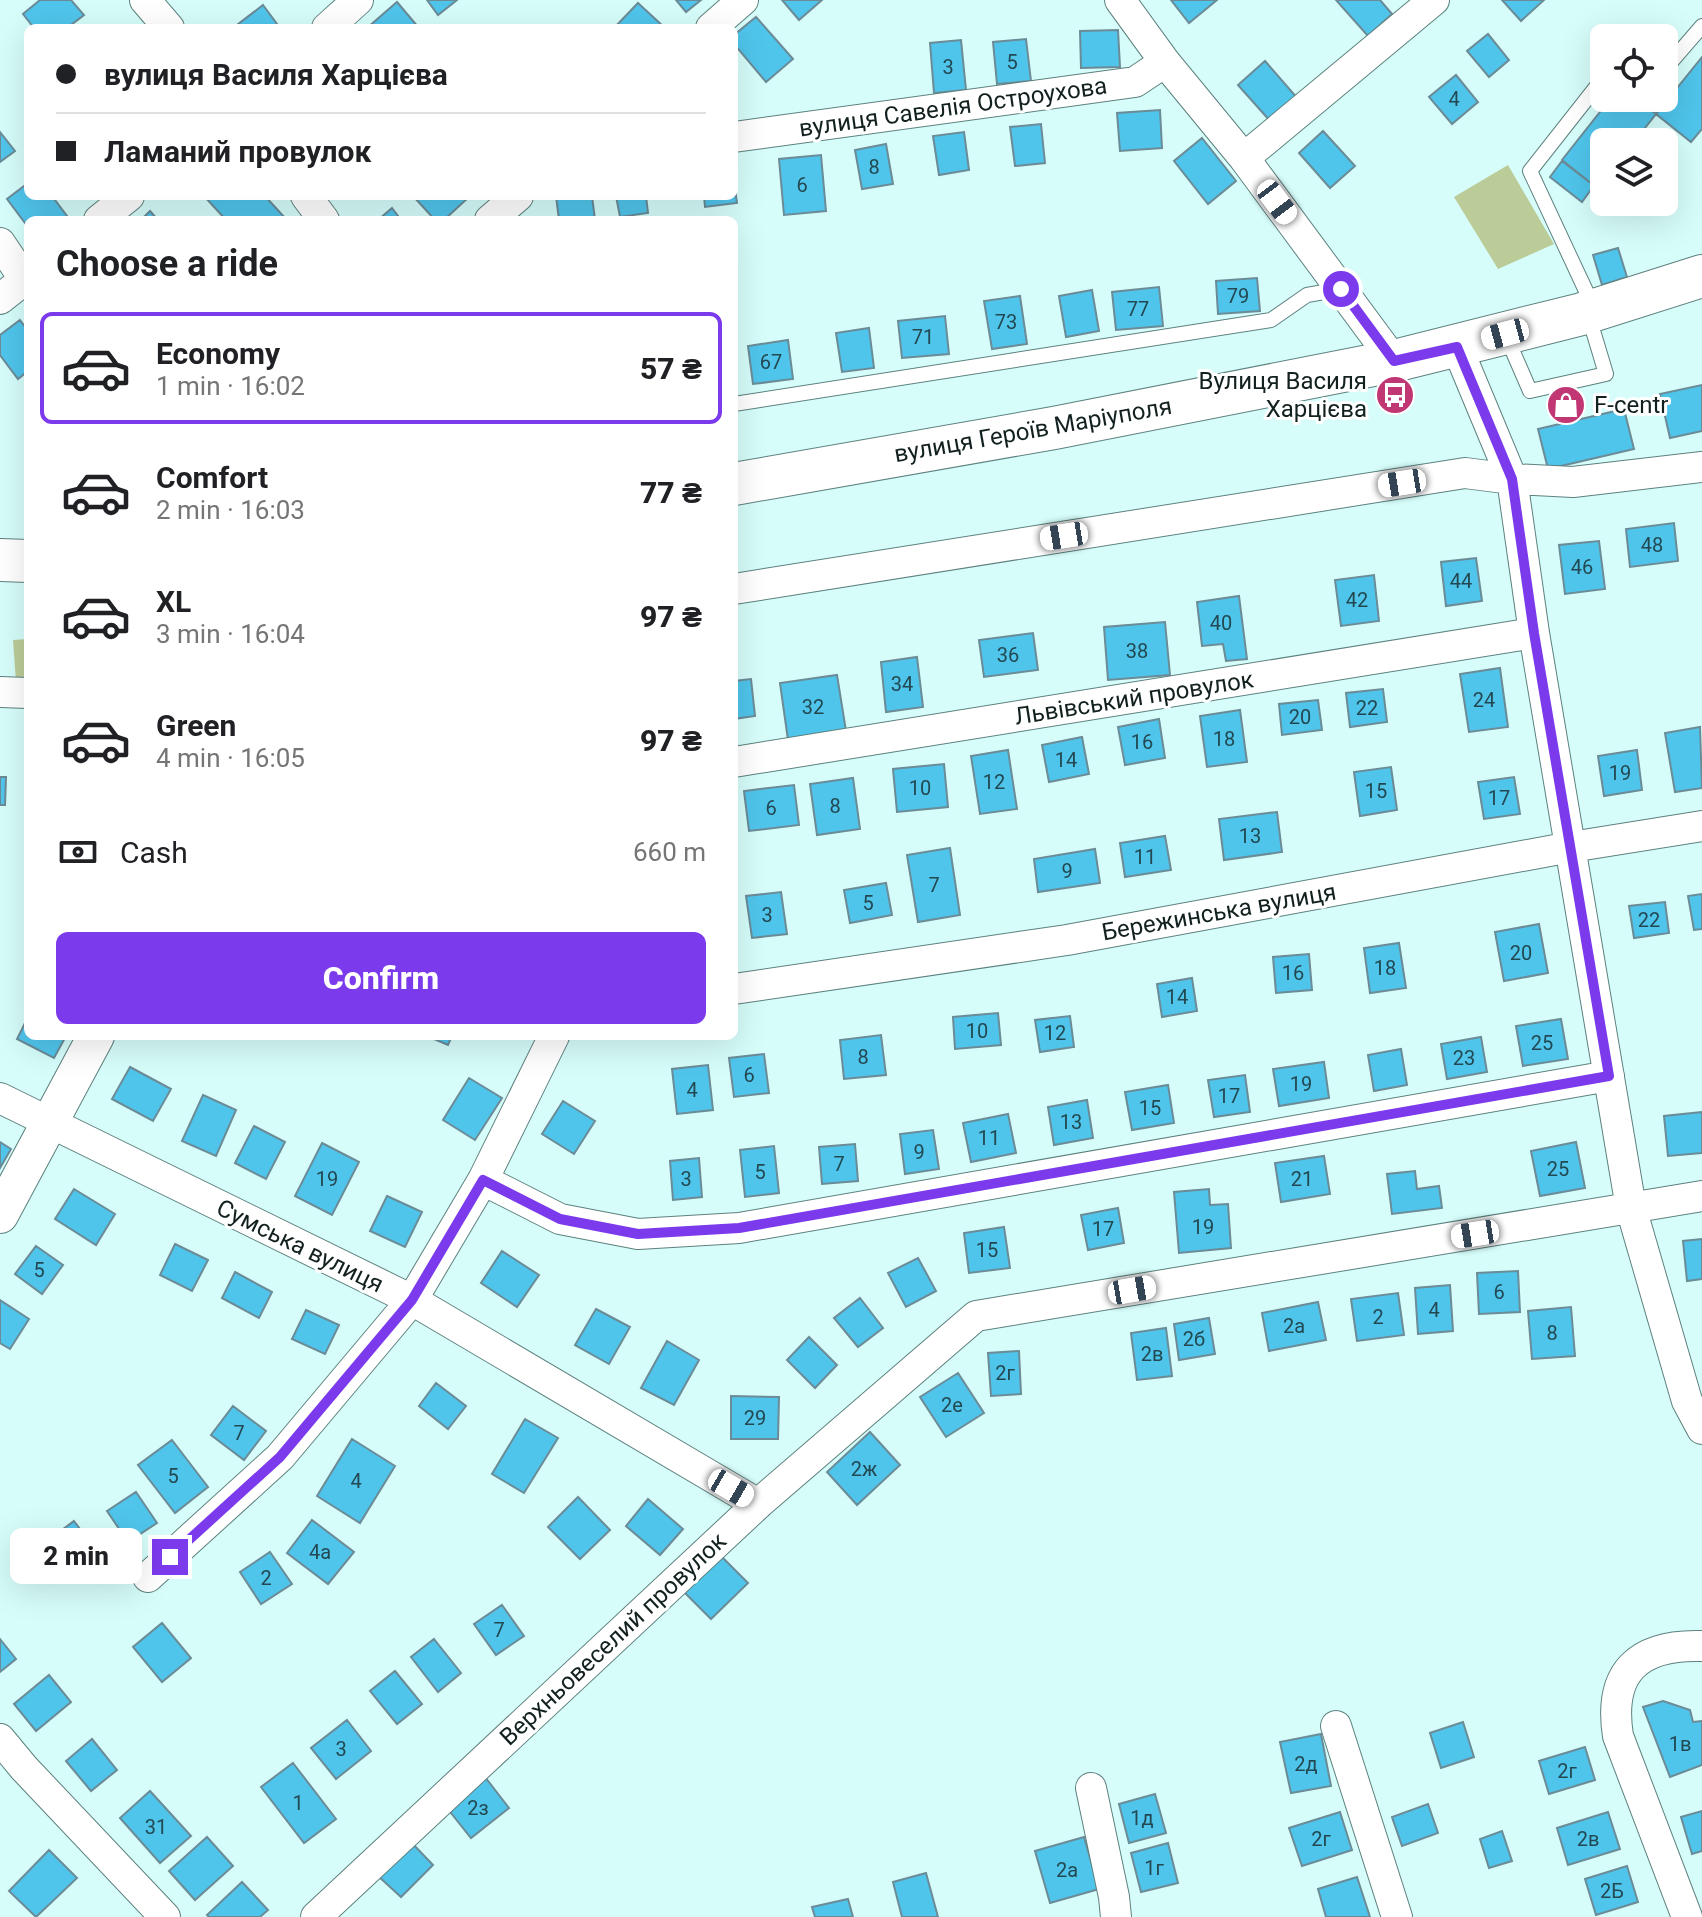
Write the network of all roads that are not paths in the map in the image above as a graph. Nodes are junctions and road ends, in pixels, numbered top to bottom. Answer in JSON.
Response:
{"nodes":[{"id":1,"x":145,"y":0,"type":"edge"},
{"id":2,"x":358,"y":0,"type":"edge"},
{"id":3,"x":743,"y":0,"type":"edge"},
{"id":4,"x":1120,"y":0,"type":"edge"},
{"id":5,"x":1434,"y":0,"type":"edge"},
{"id":6,"x":166,"y":24,"type":"edge"},
{"id":7,"x":331,"y":24,"type":"edge"},
{"id":8,"x":716,"y":24,"type":"edge"},
{"id":9,"x":1702,"y":26,"type":"edge"},
{"id":10,"x":1678,"y":54,"type":"edge"},
{"id":11,"x":1165,"y":62,"type":"junction"},
{"id":12,"x":1590,"y":95,"type":"edge"},
{"id":13,"x":738,"y":136,"type":"edge"},
{"id":14,"x":1244,"y":158,"type":"junction"},
{"id":15,"x":124,"y":200,"type":"edge"},
{"id":16,"x":513,"y":200,"type":"edge"},
{"id":17,"x":104,"y":216,"type":"edge"},
{"id":18,"x":495,"y":216,"type":"edge"},
{"id":19,"x":0,"y":243,"type":"edge"},
{"id":20,"x":24,"y":274,"type":"edge"},
{"id":21,"x":1702,"y":276,"type":"edge"},
{"id":22,"x":24,"y":280,"type":"edge"},
{"id":23,"x":1341,"y":289,"type":"junction"},
{"id":24,"x":0,"y":299,"type":"edge"},
{"id":25,"x":1591,"y":311,"type":"junction"},
{"id":26,"x":1505,"y":334,"type":"junction"},
{"id":27,"x":1457,"y":347,"type":"junction"},
{"id":28,"x":1394,"y":361,"type":"junction"},
{"id":29,"x":738,"y":403,"type":"edge"},
{"id":30,"x":1702,"y":467,"type":"edge"},
{"id":31,"x":1512,"y":479,"type":"junction"},
{"id":32,"x":738,"y":483,"type":"edge"},
{"id":33,"x":0,"y":560,"type":"edge"},
{"id":34,"x":24,"y":561,"type":"edge"},
{"id":35,"x":738,"y":588,"type":"edge"},
{"id":36,"x":1534,"y":633,"type":"junction"},
{"id":37,"x":0,"y":692,"type":"edge"},
{"id":38,"x":24,"y":693,"type":"edge"},
{"id":39,"x":738,"y":761,"type":"edge"},
{"id":40,"x":1702,"y":826,"type":"edge"},
{"id":41,"x":1571,"y":847,"type":"junction"},
{"id":42,"x":738,"y":988,"type":"edge"},
{"id":43,"x":94,"y":1040,"type":"edge"},
{"id":44,"x":552,"y":1040,"type":"edge"},
{"id":45,"x":1609,"y":1076,"type":"junction"},
{"id":46,"x":0,"y":1098,"type":"edge"},
{"id":47,"x":51,"y":1125,"type":"junction"},
{"id":48,"x":483,"y":1180,"type":"junction"},
{"id":49,"x":1702,"y":1196,"type":"edge"},
{"id":50,"x":1631,"y":1208,"type":"junction"},
{"id":51,"x":0,"y":1215,"type":"edge"},
{"id":52,"x":412,"y":1300,"type":"junction"},
{"id":53,"x":1702,"y":1429,"type":"edge"},
{"id":54,"x":758,"y":1504,"type":"junction"},
{"id":55,"x":148,"y":1577,"type":"dead end"},
{"id":56,"x":1702,"y":1646,"type":"edge"},
{"id":57,"x":1336,"y":1726,"type":"dead end"},
{"id":58,"x":0,"y":1739,"type":"edge"},
{"id":59,"x":1091,"y":1788,"type":"dead end"},
{"id":60,"x":165,"y":1917,"type":"edge"},
{"id":61,"x":316,"y":1917,"type":"edge"},
{"id":62,"x":1116,"y":1917,"type":"edge"},
{"id":63,"x":1397,"y":1917,"type":"edge"},
{"id":64,"x":1687,"y":1917,"type":"edge"}],
"edges":[{"from":1,"to":6,"type":"street"},
{"from":2,"to":7,"type":"street"},
{"from":3,"to":8,"type":"street"},
{"from":4,"to":11,"type":"street"},
{"from":5,"to":14,"type":"street"},
{"from":9,"to":10,"type":"lane"},
{"from":11,"to":13,"type":"street","name":"вулиця Савелія Остроухова"},
{"from":11,"to":14,"type":"street"},
{"from":12,"to":25,"type":"lane"},
{"from":14,"to":23,"type":"street"},
{"from":15,"to":17,"type":"street"},
{"from":16,"to":18,"type":"street"},
{"from":19,"to":20,"type":"street"},
{"from":21,"to":25,"type":"main road","name":"вулиця Героїв Маріуполя"},
{"from":22,"to":24,"type":"street"},
{"from":23,"to":28,"type":"street"},
{"from":23,"to":29,"type":"lane"},
{"from":25,"to":26,"type":"main road","name":"вулиця Героїв Маріуполя"},
{"from":25,"to":26,"type":"lane"},
{"from":26,"to":27,"type":"main road","name":"вулиця Героїв Маріуполя"},
{"from":27,"to":28,"type":"main road","name":"вулиця Героїв Маріуполя"},
{"from":27,"to":31,"type":"street"},
{"from":28,"to":32,"type":"main road","name":"вулиця Героїв Маріуполя"},
{"from":30,"to":31,"type":"street"},
{"from":31,"to":35,"type":"street"},
{"from":31,"to":36,"type":"street"},
{"from":33,"to":34,"type":"main road"},
{"from":36,"to":39,"type":"street","name":"Львівський провулок"},
{"from":36,"to":41,"type":"street"},
{"from":37,"to":38,"type":"street"},
{"from":40,"to":41,"type":"street","name":"Бережинська вулиця"},
{"from":41,"to":42,"type":"street","name":"Бережинська вулиця"},
{"from":41,"to":45,"type":"street"},
{"from":43,"to":47,"type":"street"},
{"from":44,"to":48,"type":"street"},
{"from":45,"to":48,"type":"street"},
{"from":45,"to":50,"type":"street"},
{"from":46,"to":47,"type":"street","name":"Сумська вулиця"},
{"from":47,"to":51,"type":"street"},
{"from":47,"to":52,"type":"street","name":"Сумська вулиця"},
{"from":48,"to":52,"type":"street"},
{"from":49,"to":50,"type":"street","name":"Верхньовеселий провулок"},
{"from":50,"to":53,"type":"street"},
{"from":50,"to":54,"type":"street","name":"Верхньовеселий провулок"},
{"from":52,"to":54,"type":"street","name":"Сумська вулиця"},
{"from":52,"to":55,"type":"street"},
{"from":54,"to":61,"type":"street","name":"Верхньовеселий провулок"},
{"from":56,"to":64,"type":"street"},
{"from":57,"to":63,"type":"street"},
{"from":58,"to":60,"type":"street"},
{"from":59,"to":62,"type":"street"}]}
